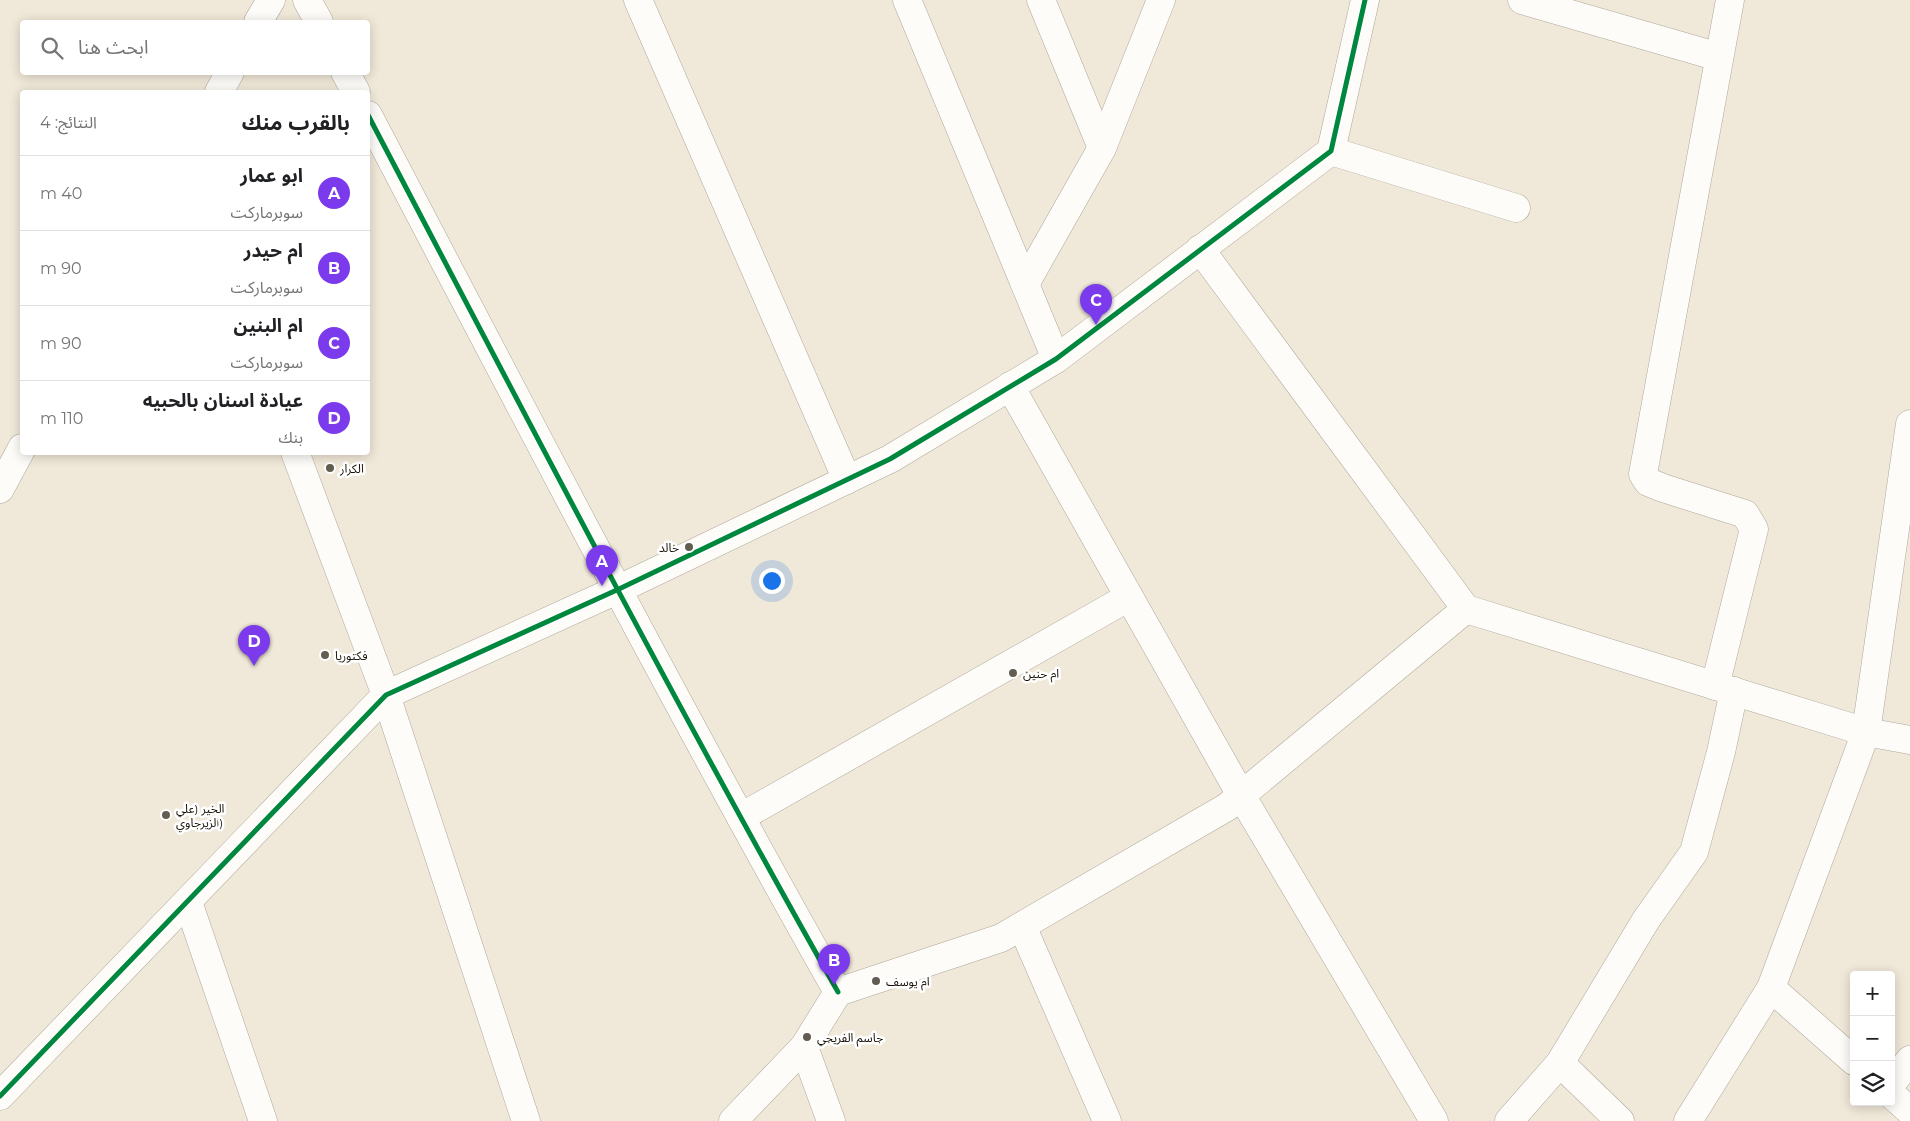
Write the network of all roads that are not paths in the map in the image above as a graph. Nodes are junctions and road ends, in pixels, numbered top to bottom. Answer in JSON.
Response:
{"nodes":[{"id":1,"x":271,"y":0,"type":"edge"},
{"id":2,"x":307,"y":0,"type":"edge"},
{"id":3,"x":638,"y":0,"type":"edge"},
{"id":4,"x":907,"y":0,"type":"edge"},
{"id":5,"x":1041,"y":0,"type":"edge"},
{"id":6,"x":1161,"y":0,"type":"edge"},
{"id":7,"x":1365,"y":0,"type":"edge"},
{"id":8,"x":1522,"y":0,"type":"edge"},
{"id":9,"x":1730,"y":0,"type":"edge"},
{"id":10,"x":259,"y":20,"type":"edge"},
{"id":11,"x":318,"y":20,"type":"edge"},
{"id":12,"x":1719,"y":57,"type":"junction"},
{"id":13,"x":228,"y":75,"type":"edge"},
{"id":14,"x":347,"y":75,"type":"edge"},
{"id":15,"x":220,"y":90,"type":"edge"},
{"id":16,"x":355,"y":90,"type":"edge"},
{"id":17,"x":370,"y":119,"type":"edge"},
{"id":18,"x":1102,"y":148,"type":"junction"},
{"id":19,"x":1331,"y":151,"type":"junction"},
{"id":20,"x":1516,"y":208,"type":"dead end"},
{"id":21,"x":1200,"y":249,"type":"junction"},
{"id":22,"x":1025,"y":284,"type":"junction"},
{"id":23,"x":1056,"y":358,"type":"junction"},
{"id":24,"x":1010,"y":386,"type":"junction"},
{"id":25,"x":1910,"y":424,"type":"edge"},
{"id":26,"x":20,"y":452,"type":"edge"},
{"id":27,"x":296,"y":455,"type":"edge"},
{"id":28,"x":847,"y":480,"type":"junction"},
{"id":29,"x":0,"y":489,"type":"edge"},
{"id":30,"x":618,"y":589,"type":"junction"},
{"id":31,"x":1129,"y":597,"type":"junction"},
{"id":32,"x":1466,"y":609,"type":"junction"},
{"id":33,"x":1724,"y":689,"type":"junction"},
{"id":34,"x":386,"y":695,"type":"junction"},
{"id":35,"x":1866,"y":732,"type":"junction"},
{"id":36,"x":1910,"y":740,"type":"edge"},
{"id":37,"x":1242,"y":796,"type":"junction"},
{"id":38,"x":741,"y":817,"type":"junction"},
{"id":39,"x":188,"y":902,"type":"junction"},
{"id":40,"x":1022,"y":926,"type":"junction"},
{"id":41,"x":1771,"y":988,"type":"junction"},
{"id":42,"x":838,"y":992,"type":"junction"},
{"id":43,"x":804,"y":1047,"type":"junction"},
{"id":44,"x":1850,"y":1057,"type":"edge"},
{"id":45,"x":1910,"y":1060,"type":"edge"},
{"id":46,"x":1560,"y":1063,"type":"junction"},
{"id":47,"x":1895,"y":1079,"type":"edge"},
{"id":48,"x":0,"y":1096,"type":"edge"},
{"id":49,"x":1895,"y":1098,"type":"edge"},
{"id":50,"x":1910,"y":1111,"type":"edge"},
{"id":51,"x":263,"y":1121,"type":"edge"},
{"id":52,"x":526,"y":1121,"type":"edge"},
{"id":53,"x":733,"y":1121,"type":"edge"},
{"id":54,"x":831,"y":1121,"type":"edge"},
{"id":55,"x":1107,"y":1121,"type":"edge"},
{"id":56,"x":1434,"y":1121,"type":"edge"},
{"id":57,"x":1508,"y":1121,"type":"edge"},
{"id":58,"x":1620,"y":1121,"type":"edge"},
{"id":59,"x":1688,"y":1121,"type":"edge"}],
"edges":[{"from":1,"to":10,"type":"street"},
{"from":2,"to":11,"type":"street"},
{"from":3,"to":28,"type":"street"},
{"from":4,"to":22,"type":"street"},
{"from":5,"to":18,"type":"street"},
{"from":6,"to":18,"type":"street"},
{"from":7,"to":19,"type":"street"},
{"from":8,"to":12,"type":"street"},
{"from":9,"to":12,"type":"street"},
{"from":12,"to":33,"type":"street"},
{"from":13,"to":15,"type":"street"},
{"from":14,"to":16,"type":"street"},
{"from":17,"to":30,"type":"street"},
{"from":18,"to":22,"type":"street"},
{"from":19,"to":20,"type":"street"},
{"from":19,"to":21,"type":"street"},
{"from":21,"to":23,"type":"street"},
{"from":21,"to":32,"type":"street"},
{"from":22,"to":23,"type":"street"},
{"from":23,"to":24,"type":"street"},
{"from":24,"to":28,"type":"street"},
{"from":24,"to":31,"type":"street"},
{"from":25,"to":35,"type":"street"},
{"from":26,"to":29,"type":"street"},
{"from":27,"to":34,"type":"street"},
{"from":28,"to":30,"type":"street"},
{"from":30,"to":34,"type":"street"},
{"from":30,"to":38,"type":"street"},
{"from":31,"to":37,"type":"street"},
{"from":31,"to":38,"type":"street"},
{"from":32,"to":33,"type":"street"},
{"from":32,"to":37,"type":"street"},
{"from":33,"to":35,"type":"street"},
{"from":33,"to":46,"type":"street"},
{"from":34,"to":39,"type":"street"},
{"from":34,"to":52,"type":"street"},
{"from":35,"to":36,"type":"street"},
{"from":35,"to":41,"type":"street"},
{"from":37,"to":40,"type":"street"},
{"from":37,"to":56,"type":"street"},
{"from":38,"to":42,"type":"street"},
{"from":39,"to":48,"type":"street"},
{"from":39,"to":51,"type":"street"},
{"from":40,"to":42,"type":"street"},
{"from":40,"to":55,"type":"street"},
{"from":41,"to":44,"type":"street"},
{"from":41,"to":59,"type":"street"},
{"from":42,"to":43,"type":"street"},
{"from":43,"to":53,"type":"street"},
{"from":43,"to":54,"type":"street"},
{"from":45,"to":47,"type":"street"},
{"from":46,"to":57,"type":"street"},
{"from":46,"to":58,"type":"street"},
{"from":49,"to":50,"type":"street"}]}
